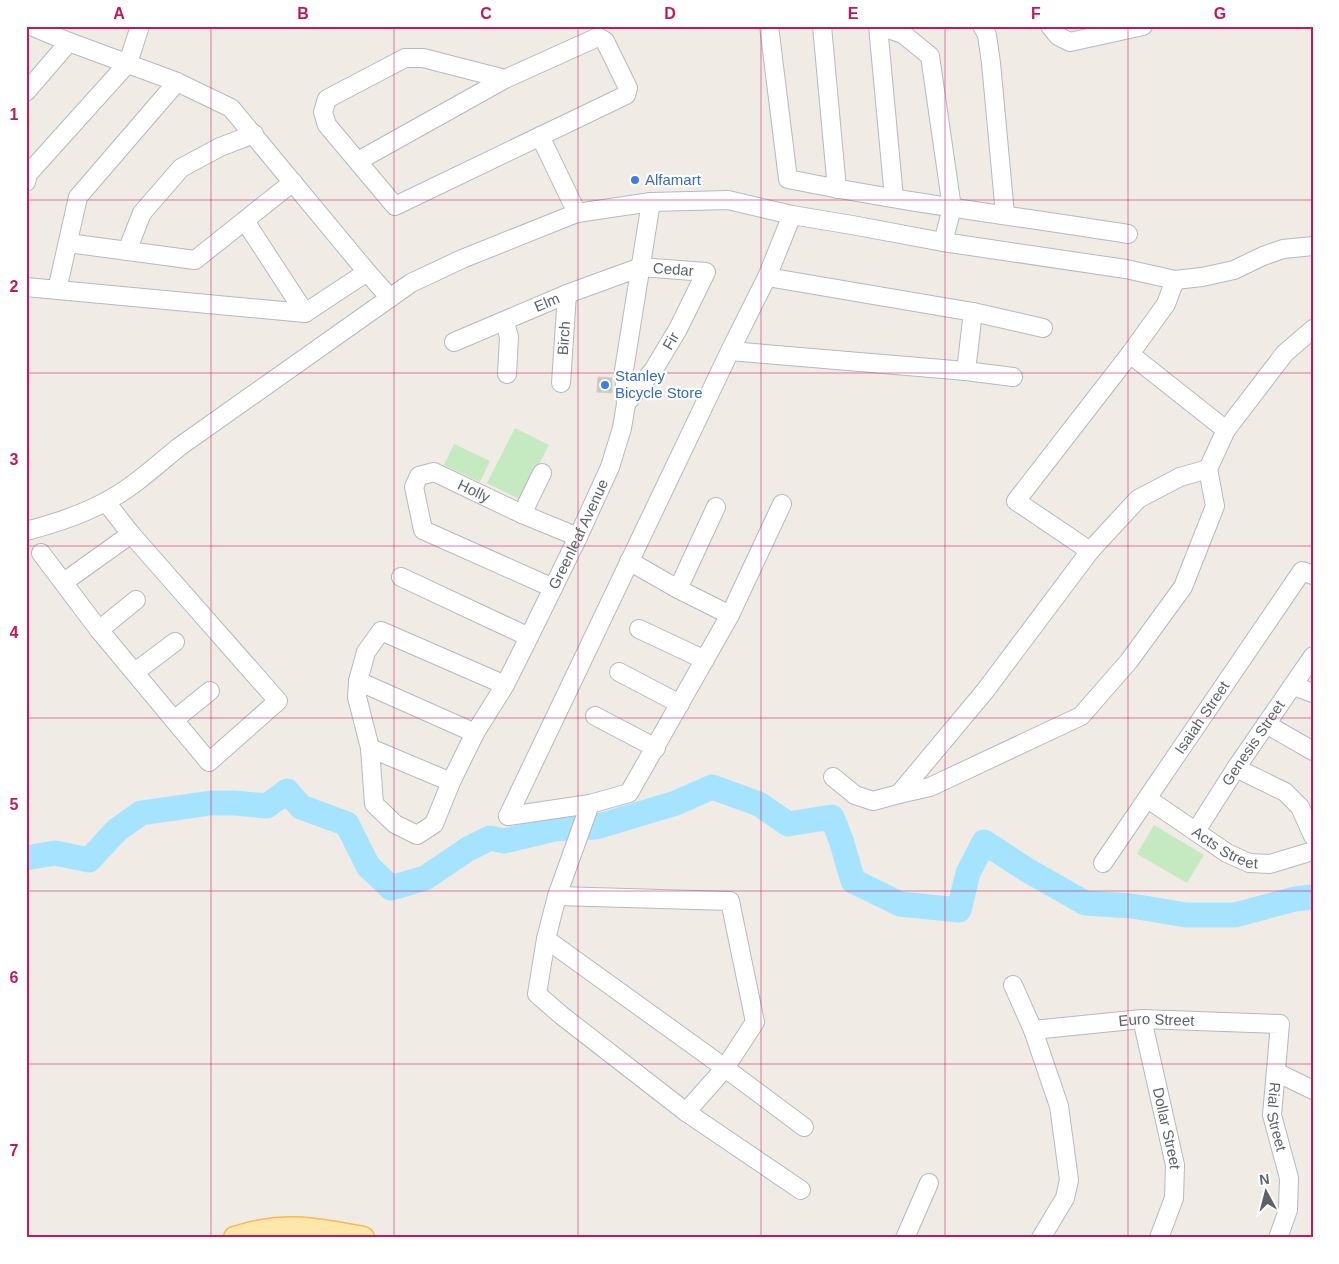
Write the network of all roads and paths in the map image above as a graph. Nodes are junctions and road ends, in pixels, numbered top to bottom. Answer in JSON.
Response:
{"nodes":[{"id":1,"x":31,"y":26,"type":"edge"},
{"id":2,"x":140,"y":26,"type":"edge"},
{"id":3,"x":769,"y":26,"type":"edge"},
{"id":4,"x":822,"y":26,"type":"edge"},
{"id":5,"x":879,"y":26,"type":"edge"},
{"id":6,"x":982,"y":26,"type":"edge"},
{"id":7,"x":1050,"y":26,"type":"edge"},
{"id":8,"x":1143,"y":26,"type":"edge"},
{"id":9,"x":906,"y":30,"type":"edge"},
{"id":10,"x":69,"y":42,"type":"junction"},
{"id":11,"x":128,"y":63,"type":"junction"},
{"id":12,"x":505,"y":79,"type":"junction"},
{"id":13,"x":177,"y":82,"type":"junction"},
{"id":14,"x":27,"y":92,"type":"edge"},
{"id":15,"x":254,"y":134,"type":"junction"},
{"id":16,"x":540,"y":136,"type":"junction"},
{"id":17,"x":358,"y":161,"type":"junction"},
{"id":18,"x":26,"y":182,"type":"edge"},
{"id":19,"x":292,"y":182,"type":"junction"},
{"id":20,"x":837,"y":189,"type":"junction"},
{"id":21,"x":894,"y":198,"type":"junction"},
{"id":22,"x":652,"y":202,"type":"junction"},
{"id":23,"x":952,"y":208,"type":"junction"},
{"id":24,"x":577,"y":213,"type":"junction"},
{"id":25,"x":1005,"y":214,"type":"junction"},
{"id":26,"x":792,"y":215,"type":"junction"},
{"id":27,"x":245,"y":221,"type":"junction"},
{"id":28,"x":1128,"y":234,"type":"dead end"},
{"id":29,"x":943,"y":242,"type":"junction"},
{"id":30,"x":68,"y":243,"type":"junction"},
{"id":31,"x":1313,"y":246,"type":"edge"},
{"id":32,"x":127,"y":251,"type":"junction"},
{"id":33,"x":641,"y":267,"type":"junction"},
{"id":34,"x":367,"y":272,"type":"junction"},
{"id":35,"x":706,"y":272,"type":"joint"},
{"id":36,"x":767,"y":277,"type":"junction"},
{"id":37,"x":1175,"y":280,"type":"junction"},
{"id":38,"x":26,"y":287,"type":"edge"},
{"id":39,"x":57,"y":290,"type":"junction"},
{"id":40,"x":567,"y":294,"type":"junction"},
{"id":41,"x":390,"y":298,"type":"junction"},
{"id":42,"x":973,"y":312,"type":"junction"},
{"id":43,"x":305,"y":313,"type":"junction"},
{"id":44,"x":505,"y":322,"type":"junction"},
{"id":45,"x":1043,"y":328,"type":"dead end"},
{"id":46,"x":1313,"y":329,"type":"edge"},
{"id":47,"x":454,"y":342,"type":"dead end"},
{"id":48,"x":730,"y":351,"type":"junction"},
{"id":49,"x":1130,"y":354,"type":"junction"},
{"id":50,"x":966,"y":371,"type":"junction"},
{"id":51,"x":507,"y":374,"type":"dead end"},
{"id":52,"x":1013,"y":377,"type":"dead end"},
{"id":53,"x":561,"y":383,"type":"dead end"},
{"id":54,"x":626,"y":404,"type":"junction"},
{"id":55,"x":1226,"y":430,"type":"junction"},
{"id":56,"x":1208,"y":469,"type":"junction"},
{"id":57,"x":542,"y":473,"type":"dead end"},
{"id":58,"x":106,"y":502,"type":"junction"},
{"id":59,"x":782,"y":504,"type":"dead end"},
{"id":60,"x":716,"y":507,"type":"dead end"},
{"id":61,"x":522,"y":514,"type":"junction"},
{"id":62,"x":26,"y":531,"type":"edge"},
{"id":63,"x":131,"y":534,"type":"junction"},
{"id":64,"x":578,"y":537,"type":"junction"},
{"id":65,"x":1090,"y":551,"type":"junction"},
{"id":66,"x":41,"y":553,"type":"dead end"},
{"id":67,"x":629,"y":561,"type":"junction"},
{"id":68,"x":1308,"y":573,"type":"edge"},
{"id":69,"x":401,"y":578,"type":"dead end"},
{"id":70,"x":64,"y":582,"type":"junction"},
{"id":71,"x":553,"y":588,"type":"junction"},
{"id":72,"x":678,"y":589,"type":"junction"},
{"id":73,"x":136,"y":600,"type":"dead end"},
{"id":74,"x":730,"y":615,"type":"junction"},
{"id":75,"x":639,"y":629,"type":"dead end"},
{"id":76,"x":99,"y":630,"type":"junction"},
{"id":77,"x":529,"y":637,"type":"junction"},
{"id":78,"x":175,"y":642,"type":"dead end"},
{"id":79,"x":1313,"y":656,"type":"edge"},
{"id":80,"x":705,"y":660,"type":"junction"},
{"id":81,"x":135,"y":672,"type":"junction"},
{"id":82,"x":619,"y":672,"type":"dead end"},
{"id":83,"x":358,"y":681,"type":"junction"},
{"id":84,"x":505,"y":685,"type":"junction"},
{"id":85,"x":1294,"y":686,"type":"junction"},
{"id":86,"x":210,"y":691,"type":"dead end"},
{"id":87,"x":1313,"y":693,"type":"edge"},
{"id":88,"x":680,"y":704,"type":"junction"},
{"id":89,"x":595,"y":716,"type":"dead end"},
{"id":90,"x":174,"y":720,"type":"junction"},
{"id":91,"x":1266,"y":724,"type":"junction"},
{"id":92,"x":475,"y":733,"type":"junction"},
{"id":93,"x":370,"y":748,"type":"junction"},
{"id":94,"x":656,"y":748,"type":"junction"},
{"id":95,"x":1313,"y":751,"type":"edge"},
{"id":96,"x":1236,"y":768,"type":"junction"},
{"id":97,"x":833,"y":777,"type":"dead end"},
{"id":98,"x":451,"y":782,"type":"junction"},
{"id":99,"x":899,"y":794,"type":"junction"},
{"id":100,"x":1148,"y":799,"type":"junction"},
{"id":101,"x":588,"y":808,"type":"junction"},
{"id":102,"x":1196,"y":831,"type":"junction"},
{"id":103,"x":1313,"y":836,"type":"edge"},
{"id":104,"x":1313,"y":851,"type":"edge"},
{"id":105,"x":1103,"y":863,"type":"dead end"},
{"id":106,"x":557,"y":896,"type":"junction"},
{"id":107,"x":546,"y":939,"type":"junction"},
{"id":108,"x":1013,"y":985,"type":"dead end"},
{"id":109,"x":1142,"y":1020,"type":"junction"},
{"id":110,"x":1280,"y":1024,"type":"joint"},
{"id":111,"x":1032,"y":1030,"type":"junction"},
{"id":112,"x":725,"y":1068,"type":"junction"},
{"id":113,"x":1276,"y":1072,"type":"junction"},
{"id":114,"x":1313,"y":1090,"type":"edge"},
{"id":115,"x":686,"y":1112,"type":"junction"},
{"id":116,"x":804,"y":1127,"type":"dead end"},
{"id":117,"x":929,"y":1183,"type":"dead end"},
{"id":118,"x":801,"y":1190,"type":"dead end"},
{"id":119,"x":284,"y":1232,"type":"edge"},
{"id":120,"x":235,"y":1238,"type":"edge"},
{"id":121,"x":363,"y":1238,"type":"edge"},
{"id":122,"x":905,"y":1238,"type":"edge"},
{"id":123,"x":1042,"y":1238,"type":"edge"},
{"id":124,"x":1159,"y":1238,"type":"edge"},
{"id":125,"x":1278,"y":1238,"type":"edge"}],
"edges":[{"from":1,"to":10,"type":"street"},
{"from":2,"to":11,"type":"street"},
{"from":3,"to":20,"type":"street"},
{"from":4,"to":20,"type":"street"},
{"from":5,"to":9,"type":"street"},
{"from":5,"to":21,"type":"street"},
{"from":6,"to":25,"type":"street"},
{"from":7,"to":8,"type":"street"},
{"from":9,"to":23,"type":"street"},
{"from":10,"to":11,"type":"street"},
{"from":10,"to":14,"type":"street"},
{"from":11,"to":13,"type":"street"},
{"from":11,"to":18,"type":"street"},
{"from":12,"to":16,"type":"street"},
{"from":12,"to":17,"type":"street"},
{"from":12,"to":17,"type":"street"},
{"from":13,"to":15,"type":"street"},
{"from":13,"to":30,"type":"street"},
{"from":15,"to":19,"type":"street"},
{"from":15,"to":32,"type":"street"},
{"from":16,"to":17,"type":"street"},
{"from":16,"to":24,"type":"street"},
{"from":19,"to":27,"type":"street"},
{"from":19,"to":34,"type":"street"},
{"from":20,"to":21,"type":"street"},
{"from":21,"to":23,"type":"street"},
{"from":22,"to":24,"type":"street"},
{"from":22,"to":26,"type":"street"},
{"from":22,"to":33,"type":"street","name":"Greenleaf Avenue"},
{"from":23,"to":25,"type":"street"},
{"from":23,"to":29,"type":"street"},
{"from":24,"to":41,"type":"street"},
{"from":25,"to":28,"type":"street"},
{"from":26,"to":29,"type":"street"},
{"from":26,"to":36,"type":"street"},
{"from":27,"to":32,"type":"street"},
{"from":27,"to":43,"type":"street"},
{"from":29,"to":37,"type":"street"},
{"from":30,"to":32,"type":"street"},
{"from":30,"to":39,"type":"street"},
{"from":31,"to":37,"type":"street"},
{"from":33,"to":35,"type":"street","name":"Cedar"},
{"from":33,"to":40,"type":"street","name":"Elm"},
{"from":33,"to":54,"type":"street","name":"Greenleaf Avenue"},
{"from":34,"to":41,"type":"street"},
{"from":34,"to":43,"type":"street"},
{"from":35,"to":54,"type":"street","name":"Fir"},
{"from":36,"to":42,"type":"street"},
{"from":36,"to":48,"type":"street"},
{"from":37,"to":49,"type":"street"},
{"from":38,"to":39,"type":"street"},
{"from":39,"to":43,"type":"street"},
{"from":40,"to":44,"type":"street","name":"Elm"},
{"from":40,"to":53,"type":"street","name":"Birch"},
{"from":41,"to":58,"type":"street"},
{"from":42,"to":45,"type":"street"},
{"from":42,"to":50,"type":"street"},
{"from":44,"to":47,"type":"street","name":"Elm"},
{"from":44,"to":51,"type":"street"},
{"from":46,"to":55,"type":"street"},
{"from":48,"to":50,"type":"street"},
{"from":48,"to":67,"type":"street"},
{"from":49,"to":55,"type":"street"},
{"from":49,"to":65,"type":"street"},
{"from":50,"to":52,"type":"street"},
{"from":54,"to":64,"type":"street","name":"Greenleaf Avenue"},
{"from":55,"to":56,"type":"street"},
{"from":56,"to":65,"type":"street"},
{"from":56,"to":99,"type":"street"},
{"from":57,"to":61,"type":"street"},
{"from":58,"to":62,"type":"street"},
{"from":58,"to":63,"type":"street"},
{"from":59,"to":74,"type":"street"},
{"from":60,"to":72,"type":"street"},
{"from":61,"to":64,"type":"street","name":"Holly"},
{"from":61,"to":71,"type":"street","name":"Holly"},
{"from":63,"to":70,"type":"street"},
{"from":63,"to":90,"type":"street"},
{"from":64,"to":71,"type":"street","name":"Greenleaf Avenue"},
{"from":65,"to":99,"type":"street"},
{"from":66,"to":70,"type":"street"},
{"from":67,"to":72,"type":"street"},
{"from":67,"to":101,"type":"street"},
{"from":68,"to":100,"type":"street","name":"Isaiah Street"},
{"from":69,"to":77,"type":"street"},
{"from":70,"to":76,"type":"street"},
{"from":71,"to":77,"type":"street","name":"Greenleaf Avenue"},
{"from":72,"to":74,"type":"street"},
{"from":73,"to":76,"type":"street"},
{"from":74,"to":80,"type":"street"},
{"from":75,"to":80,"type":"street"},
{"from":76,"to":81,"type":"street"},
{"from":77,"to":84,"type":"street","name":"Greenleaf Avenue"},
{"from":78,"to":81,"type":"street"},
{"from":79,"to":85,"type":"street","name":"Genesis Street"},
{"from":80,"to":88,"type":"street"},
{"from":81,"to":90,"type":"street"},
{"from":82,"to":88,"type":"street"},
{"from":83,"to":84,"type":"street"},
{"from":83,"to":92,"type":"street"},
{"from":83,"to":93,"type":"street"},
{"from":84,"to":92,"type":"street","name":"Greenleaf Avenue"},
{"from":85,"to":87,"type":"street"},
{"from":85,"to":91,"type":"street","name":"Genesis Street"},
{"from":86,"to":90,"type":"street"},
{"from":88,"to":94,"type":"street"},
{"from":89,"to":94,"type":"street"},
{"from":91,"to":95,"type":"street"},
{"from":91,"to":96,"type":"street","name":"Genesis Street"},
{"from":92,"to":98,"type":"street","name":"Greenleaf Avenue"},
{"from":93,"to":98,"type":"street"},
{"from":93,"to":98,"type":"street","name":"Greenleaf Avenue"},
{"from":94,"to":101,"type":"street"},
{"from":96,"to":102,"type":"street","name":"Genesis Street"},
{"from":96,"to":103,"type":"street"},
{"from":97,"to":99,"type":"street"},
{"from":100,"to":102,"type":"street","name":"Acts Street"},
{"from":100,"to":105,"type":"street","name":"Isaiah Street"},
{"from":101,"to":106,"type":"street"},
{"from":102,"to":104,"type":"street","name":"Acts Street"},
{"from":106,"to":107,"type":"street"},
{"from":106,"to":112,"type":"street"},
{"from":107,"to":112,"type":"street"},
{"from":107,"to":115,"type":"street"},
{"from":108,"to":111,"type":"street"},
{"from":109,"to":110,"type":"street","name":"Euro Street"},
{"from":109,"to":111,"type":"street","name":"Euro Street"},
{"from":109,"to":124,"type":"street","name":"Dollar Street"},
{"from":110,"to":113,"type":"street","name":"Rial Street"},
{"from":111,"to":123,"type":"street"},
{"from":112,"to":115,"type":"street"},
{"from":112,"to":116,"type":"street"},
{"from":113,"to":114,"type":"street"},
{"from":113,"to":125,"type":"street","name":"Rial Street"},
{"from":115,"to":118,"type":"street"},
{"from":117,"to":122,"type":"street"},
{"from":119,"to":120,"type":"main road"},
{"from":119,"to":121,"type":"main road"}]}
